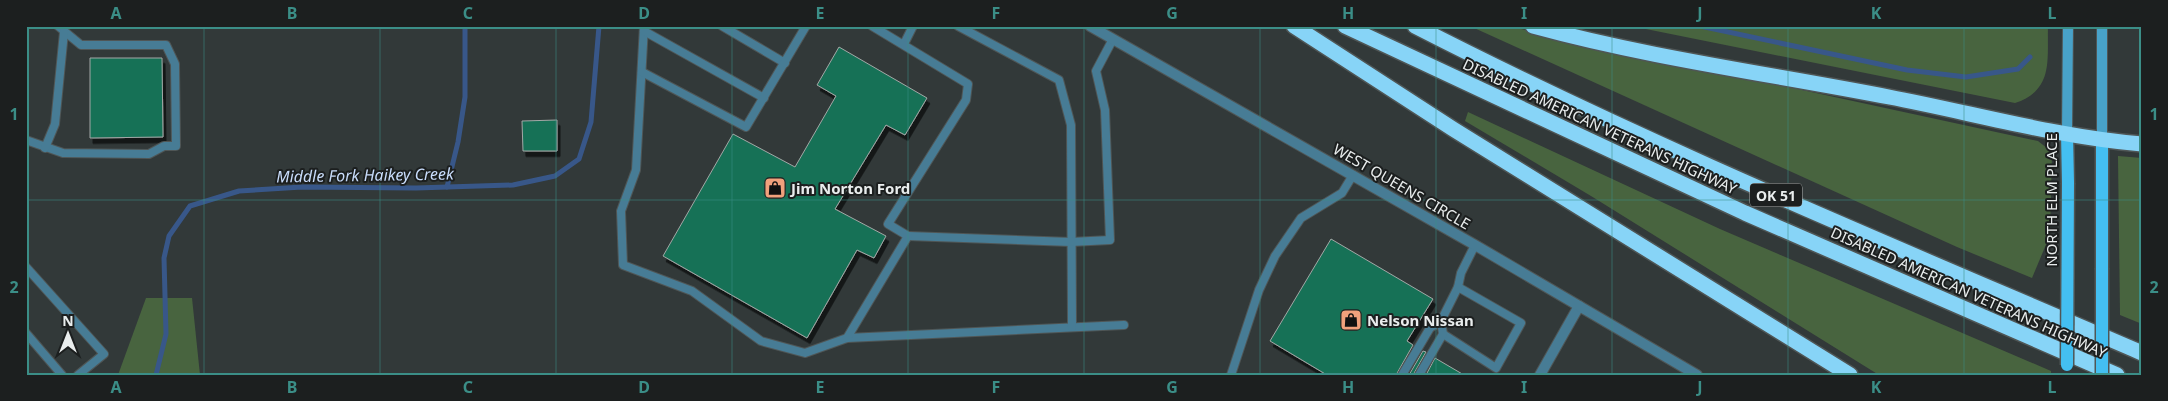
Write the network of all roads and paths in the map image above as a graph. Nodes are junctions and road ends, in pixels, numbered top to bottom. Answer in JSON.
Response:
{"nodes":[{"id":1,"x":722,"y":26,"type":"edge"},
{"id":2,"x":806,"y":26,"type":"edge"},
{"id":3,"x":872,"y":26,"type":"edge"},
{"id":4,"x":913,"y":26,"type":"edge"},
{"id":5,"x":958,"y":26,"type":"edge"},
{"id":6,"x":1090,"y":26,"type":"edge"},
{"id":7,"x":1294,"y":26,"type":"edge"},
{"id":8,"x":1345,"y":26,"type":"edge"},
{"id":9,"x":1415,"y":26,"type":"edge"},
{"id":10,"x":1533,"y":26,"type":"edge"},
{"id":11,"x":2068,"y":26,"type":"edge"},
{"id":12,"x":2102,"y":26,"type":"edge"},
{"id":13,"x":644,"y":28,"type":"edge"},
{"id":14,"x":61,"y":29,"type":"edge"},
{"id":15,"x":1113,"y":39,"type":"junction"},
{"id":16,"x":904,"y":44,"type":"junction"},
{"id":17,"x":785,"y":63,"type":"junction"},
{"id":18,"x":642,"y":72,"type":"junction"},
{"id":19,"x":764,"y":98,"type":"junction"},
{"id":20,"x":2067,"y":133,"type":"junction"},
{"id":21,"x":2102,"y":139,"type":"junction"},
{"id":22,"x":26,"y":140,"type":"edge"},
{"id":23,"x":2142,"y":144,"type":"edge"},
{"id":24,"x":45,"y":148,"type":"junction"},
{"id":25,"x":1353,"y":176,"type":"junction"},
{"id":26,"x":908,"y":236,"type":"junction"},
{"id":27,"x":1071,"y":242,"type":"junction"},
{"id":28,"x":1475,"y":245,"type":"junction"},
{"id":29,"x":26,"y":267,"type":"edge"},
{"id":30,"x":1458,"y":287,"type":"junction"},
{"id":31,"x":1579,"y":306,"type":"junction"},
{"id":32,"x":1441,"y":321,"type":"junction"},
{"id":33,"x":1124,"y":324,"type":"dead end"},
{"id":34,"x":1072,"y":327,"type":"junction"},
{"id":35,"x":26,"y":333,"type":"edge"},
{"id":36,"x":1443,"y":334,"type":"junction"},
{"id":37,"x":847,"y":338,"type":"junction"},
{"id":38,"x":2142,"y":353,"type":"edge"},
{"id":39,"x":62,"y":375,"type":"edge"},
{"id":40,"x":78,"y":375,"type":"edge"},
{"id":41,"x":1231,"y":375,"type":"edge"},
{"id":42,"x":1402,"y":375,"type":"edge"},
{"id":43,"x":1419,"y":375,"type":"edge"},
{"id":44,"x":1540,"y":375,"type":"edge"},
{"id":45,"x":1697,"y":375,"type":"edge"},
{"id":46,"x":1850,"y":375,"type":"edge"},
{"id":47,"x":2067,"y":375,"type":"edge"},
{"id":48,"x":2102,"y":375,"type":"edge"},
{"id":49,"x":2116,"y":375,"type":"edge"}],
"edges":[{"from":1,"to":17,"type":"lane"},
{"from":2,"to":17,"type":"lane"},
{"from":3,"to":16,"type":"lane"},
{"from":4,"to":16,"type":"lane"},
{"from":5,"to":27,"type":"lane"},
{"from":6,"to":15,"type":"street","name":"WEST QUEENS CIRCLE"},
{"from":7,"to":46,"type":"highway"},
{"from":8,"to":49,"type":"highway","name":"DISABLED AMERICAN VETERANS HIGHWAY","number":"OK 51"},
{"from":9,"to":38,"type":"highway","name":"DISABLED AMERICAN VETERANS HIGHWAY","number":"OK 51"},
{"from":10,"to":20,"type":"highway"},
{"from":11,"to":20,"type":"main road","name":"NORTH ELM PLACE"},
{"from":12,"to":21,"type":"main road"},
{"from":13,"to":18,"type":"lane"},
{"from":13,"to":19,"type":"lane"},
{"from":14,"to":24,"type":"lane"},
{"from":14,"to":24,"type":"lane"},
{"from":15,"to":25,"type":"street","name":"WEST QUEENS CIRCLE"},
{"from":15,"to":27,"type":"lane"},
{"from":16,"to":26,"type":"lane"},
{"from":17,"to":19,"type":"lane"},
{"from":18,"to":19,"type":"lane"},
{"from":18,"to":37,"type":"lane"},
{"from":20,"to":21,"type":"highway"},
{"from":20,"to":47,"type":"main road","name":"NORTH ELM PLACE","bridge":true},
{"from":21,"to":23,"type":"highway"},
{"from":21,"to":48,"type":"main road","bridge":true},
{"from":22,"to":24,"type":"lane"},
{"from":25,"to":28,"type":"street","name":"WEST QUEENS CIRCLE"},
{"from":25,"to":41,"type":"lane"},
{"from":26,"to":27,"type":"lane"},
{"from":26,"to":37,"type":"lane"},
{"from":27,"to":34,"type":"lane"},
{"from":28,"to":30,"type":"lane"},
{"from":28,"to":31,"type":"street","name":"WEST QUEENS CIRCLE"},
{"from":29,"to":40,"type":"lane"},
{"from":30,"to":32,"type":"lane"},
{"from":30,"to":36,"type":"lane"},
{"from":31,"to":44,"type":"street"},
{"from":31,"to":45,"type":"street","name":"WEST QUEENS CIRCLE"},
{"from":32,"to":36,"type":"lane"},
{"from":32,"to":42,"type":"lane"},
{"from":33,"to":34,"type":"lane"},
{"from":34,"to":37,"type":"lane"},
{"from":35,"to":39,"type":"lane"},
{"from":36,"to":43,"type":"lane"}]}
